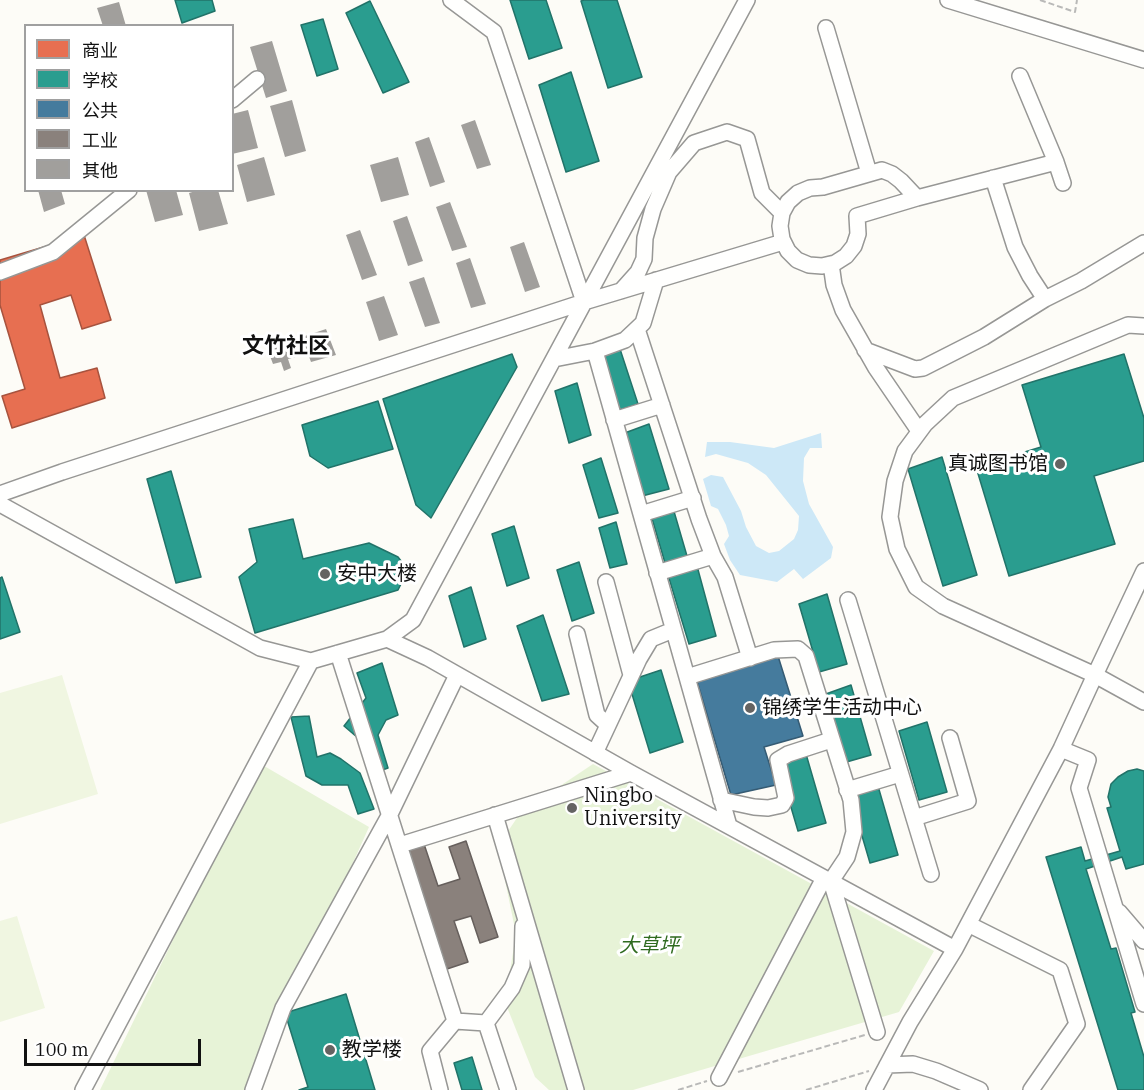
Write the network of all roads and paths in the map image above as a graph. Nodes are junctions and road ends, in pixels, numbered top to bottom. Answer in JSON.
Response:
{"nodes":[{"id":1,"x":451,"y":0,"type":"edge"},
{"id":2,"x":747,"y":0,"type":"edge"},
{"id":3,"x":948,"y":0,"type":"edge"},
{"id":4,"x":1040,"y":0,"type":"edge"},
{"id":5,"x":1077,"y":0,"type":"edge"},
{"id":6,"x":826,"y":28,"type":"dead end"},
{"id":7,"x":1144,"y":60,"type":"edge"},
{"id":8,"x":1020,"y":76,"type":"dead end"},
{"id":9,"x":257,"y":79,"type":"dead end"},
{"id":10,"x":234,"y":98,"type":"edge"},
{"id":11,"x":1056,"y":162,"type":"junction"},
{"id":12,"x":869,"y":173,"type":"junction"},
{"id":13,"x":993,"y":178,"type":"junction"},
{"id":14,"x":1062,"y":183,"type":"dead end"},
{"id":15,"x":127,"y":192,"type":"edge"},
{"id":16,"x":916,"y":198,"type":"junction"},
{"id":17,"x":782,"y":213,"type":"junction"},
{"id":18,"x":783,"y":242,"type":"junction"},
{"id":19,"x":1144,"y":243,"type":"edge"},
{"id":20,"x":831,"y":264,"type":"junction"},
{"id":21,"x":0,"y":272,"type":"edge"},
{"id":22,"x":656,"y":280,"type":"junction"},
{"id":23,"x":621,"y":291,"type":"junction"},
{"id":24,"x":1045,"y":299,"type":"junction"},
{"id":25,"x":584,"y":302,"type":"junction"},
{"id":26,"x":1144,"y":326,"type":"edge"},
{"id":27,"x":637,"y":329,"type":"junction"},
{"id":28,"x":865,"y":350,"type":"junction"},
{"id":29,"x":595,"y":351,"type":"junction"},
{"id":30,"x":554,"y":359,"type":"junction"},
{"id":31,"x":662,"y":405,"type":"junction"},
{"id":32,"x":614,"y":420,"type":"junction"},
{"id":33,"x":920,"y":431,"type":"junction"},
{"id":34,"x":0,"y":494,"type":"edge"},
{"id":35,"x":693,"y":498,"type":"junction"},
{"id":36,"x":0,"y":504,"type":"edge"},
{"id":37,"x":641,"y":514,"type":"junction"},
{"id":38,"x":712,"y":556,"type":"junction"},
{"id":39,"x":1144,"y":571,"type":"edge"},
{"id":40,"x":657,"y":573,"type":"junction"},
{"id":41,"x":606,"y":582,"type":"dead end"},
{"id":42,"x":848,"y":600,"type":"dead end"},
{"id":43,"x":673,"y":630,"type":"junction"},
{"id":44,"x":577,"y":633,"type":"dead end"},
{"id":45,"x":387,"y":639,"type":"junction"},
{"id":46,"x":338,"y":653,"type":"junction"},
{"id":47,"x":750,"y":658,"type":"junction"},
{"id":48,"x":311,"y":661,"type":"junction"},
{"id":49,"x":457,"y":675,"type":"junction"},
{"id":50,"x":631,"y":675,"type":"junction"},
{"id":51,"x":1095,"y":675,"type":"junction"},
{"id":52,"x":687,"y":677,"type":"junction"},
{"id":53,"x":1144,"y":702,"type":"edge"},
{"id":54,"x":608,"y":725,"type":"junction"},
{"id":55,"x":950,"y":738,"type":"dead end"},
{"id":56,"x":831,"y":740,"type":"junction"},
{"id":57,"x":1061,"y":750,"type":"junction"},
{"id":58,"x":595,"y":753,"type":"junction"},
{"id":59,"x":631,"y":772,"type":"junction"},
{"id":60,"x":900,"y":774,"type":"junction"},
{"id":61,"x":848,"y":790,"type":"junction"},
{"id":62,"x":722,"y":801,"type":"junction"},
{"id":63,"x":390,"y":814,"type":"junction"},
{"id":64,"x":495,"y":815,"type":"junction"},
{"id":65,"x":914,"y":818,"type":"junction"},
{"id":66,"x":729,"y":826,"type":"junction"},
{"id":67,"x":400,"y":845,"type":"junction"},
{"id":68,"x":931,"y":874,"type":"dead end"},
{"id":69,"x":827,"y":879,"type":"junction"},
{"id":70,"x":1116,"y":908,"type":"junction"},
{"id":71,"x":523,"y":909,"type":"junction"},
{"id":72,"x":970,"y":925,"type":"junction"},
{"id":73,"x":1144,"y":942,"type":"edge"},
{"id":74,"x":955,"y":949,"type":"junction"},
{"id":75,"x":1139,"y":972,"type":"edge"},
{"id":76,"x":1144,"y":1004,"type":"edge"},
{"id":77,"x":455,"y":1021,"type":"junction"},
{"id":78,"x":486,"y":1023,"type":"junction"},
{"id":79,"x":877,"y":1032,"type":"joint"},
{"id":80,"x":887,"y":1065,"type":"junction"},
{"id":81,"x":719,"y":1078,"type":"junction"},
{"id":82,"x":83,"y":1090,"type":"edge"},
{"id":83,"x":253,"y":1090,"type":"edge"},
{"id":84,"x":440,"y":1090,"type":"edge"},
{"id":85,"x":508,"y":1090,"type":"edge"},
{"id":86,"x":576,"y":1090,"type":"edge"},
{"id":87,"x":678,"y":1090,"type":"edge"},
{"id":88,"x":806,"y":1090,"type":"edge"},
{"id":89,"x":874,"y":1090,"type":"edge"},
{"id":90,"x":980,"y":1090,"type":"edge"},
{"id":91,"x":1031,"y":1090,"type":"edge"}],
"edges":[{"from":1,"to":25,"type":"street"},
{"from":2,"to":25,"type":"street"},
{"from":3,"to":7,"type":"street"},
{"from":4,"to":5,"type":"path"},
{"from":6,"to":12,"type":"street"},
{"from":8,"to":11,"type":"street"},
{"from":9,"to":10,"type":"street"},
{"from":11,"to":13,"type":"street"},
{"from":11,"to":14,"type":"street"},
{"from":12,"to":16,"type":"street"},
{"from":12,"to":17,"type":"street"},
{"from":13,"to":16,"type":"street"},
{"from":13,"to":24,"type":"street"},
{"from":15,"to":21,"type":"street"},
{"from":16,"to":20,"type":"street"},
{"from":17,"to":18,"type":"street"},
{"from":17,"to":23,"type":"street"},
{"from":18,"to":20,"type":"street"},
{"from":18,"to":22,"type":"street"},
{"from":19,"to":24,"type":"street"},
{"from":20,"to":28,"type":"street"},
{"from":22,"to":23,"type":"street"},
{"from":22,"to":27,"type":"street"},
{"from":23,"to":25,"type":"street"},
{"from":24,"to":28,"type":"street"},
{"from":25,"to":30,"type":"street"},
{"from":25,"to":34,"type":"street"},
{"from":26,"to":33,"type":"street"},
{"from":27,"to":29,"type":"street"},
{"from":27,"to":31,"type":"street"},
{"from":28,"to":33,"type":"street"},
{"from":29,"to":30,"type":"street"},
{"from":29,"to":32,"type":"street"},
{"from":30,"to":45,"type":"street"},
{"from":31,"to":32,"type":"street"},
{"from":31,"to":35,"type":"street"},
{"from":32,"to":37,"type":"street"},
{"from":33,"to":51,"type":"street"},
{"from":35,"to":37,"type":"street"},
{"from":35,"to":38,"type":"street"},
{"from":36,"to":48,"type":"street"},
{"from":37,"to":40,"type":"street"},
{"from":38,"to":40,"type":"street"},
{"from":38,"to":47,"type":"street"},
{"from":39,"to":51,"type":"street"},
{"from":40,"to":43,"type":"street"},
{"from":41,"to":50,"type":"street"},
{"from":42,"to":60,"type":"street"},
{"from":43,"to":50,"type":"street"},
{"from":43,"to":52,"type":"street"},
{"from":44,"to":54,"type":"street"},
{"from":45,"to":46,"type":"street"},
{"from":45,"to":49,"type":"street"},
{"from":46,"to":48,"type":"street"},
{"from":46,"to":63,"type":"street"},
{"from":47,"to":52,"type":"street"},
{"from":47,"to":56,"type":"street"},
{"from":48,"to":82,"type":"street"},
{"from":49,"to":58,"type":"street"},
{"from":49,"to":63,"type":"street"},
{"from":50,"to":54,"type":"street"},
{"from":51,"to":53,"type":"street"},
{"from":51,"to":57,"type":"street"},
{"from":52,"to":62,"type":"street"},
{"from":54,"to":58,"type":"street"},
{"from":55,"to":65,"type":"street"},
{"from":56,"to":61,"type":"street"},
{"from":56,"to":62,"type":"street"},
{"from":57,"to":70,"type":"street"},
{"from":57,"to":72,"type":"street"},
{"from":58,"to":59,"type":"street"},
{"from":59,"to":64,"type":"street"},
{"from":59,"to":66,"type":"street"},
{"from":60,"to":61,"type":"street"},
{"from":60,"to":65,"type":"street"},
{"from":61,"to":69,"type":"street"},
{"from":62,"to":66,"type":"street"},
{"from":63,"to":67,"type":"street"},
{"from":63,"to":83,"type":"street"},
{"from":64,"to":67,"type":"street"},
{"from":64,"to":71,"type":"street"},
{"from":65,"to":68,"type":"street"},
{"from":66,"to":69,"type":"street"},
{"from":67,"to":77,"type":"street"},
{"from":69,"to":74,"type":"street"},
{"from":69,"to":79,"type":"street"},
{"from":69,"to":81,"type":"street"},
{"from":70,"to":73,"type":"street"},
{"from":70,"to":75,"type":"street"},
{"from":71,"to":78,"type":"street"},
{"from":71,"to":86,"type":"street"},
{"from":72,"to":74,"type":"street"},
{"from":72,"to":91,"type":"street"},
{"from":74,"to":80,"type":"street"},
{"from":75,"to":76,"type":"street"},
{"from":77,"to":78,"type":"street"},
{"from":77,"to":84,"type":"street"},
{"from":78,"to":85,"type":"street"},
{"from":79,"to":81,"type":"path"},
{"from":80,"to":88,"type":"path"},
{"from":80,"to":89,"type":"street"},
{"from":80,"to":90,"type":"street"},
{"from":81,"to":87,"type":"path"}]}
